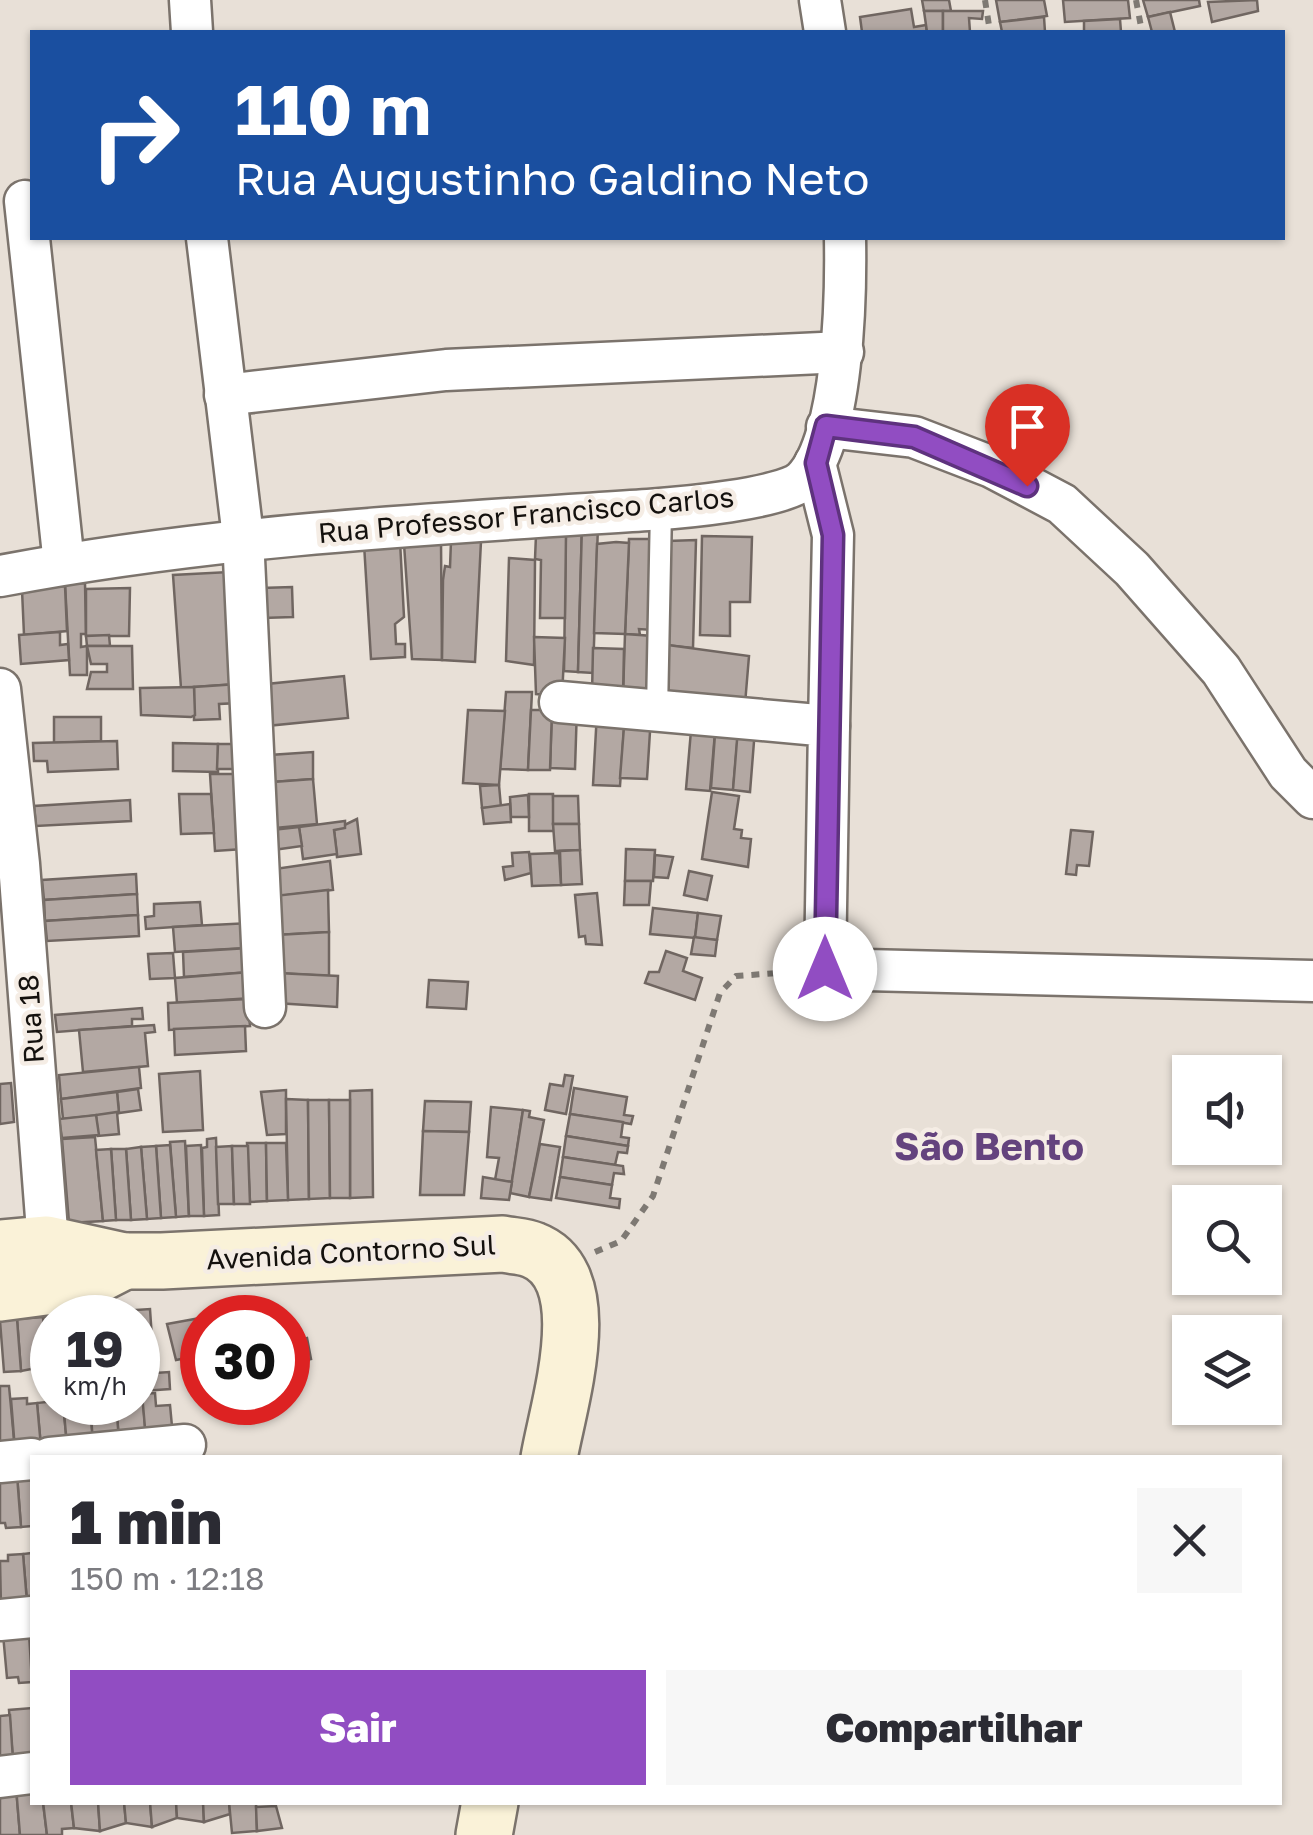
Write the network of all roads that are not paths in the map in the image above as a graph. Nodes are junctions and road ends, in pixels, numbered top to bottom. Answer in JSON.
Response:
{"nodes":[{"id":1,"x":190,"y":0,"type":"edge"},
{"id":2,"x":820,"y":0,"type":"edge"},
{"id":3,"x":192,"y":30,"type":"edge"},
{"id":4,"x":825,"y":30,"type":"edge"},
{"id":5,"x":19,"y":202,"type":"edge"},
{"id":6,"x":206,"y":240,"type":"edge"},
{"id":7,"x":845,"y":240,"type":"edge"},
{"id":8,"x":843,"y":352,"type":"junction"},
{"id":9,"x":225,"y":395,"type":"junction"},
{"id":10,"x":821,"y":445,"type":"junction"},
{"id":11,"x":661,"y":509,"type":"junction"},
{"id":12,"x":243,"y":537,"type":"junction"},
{"id":13,"x":64,"y":564,"type":"junction"},
{"id":14,"x":0,"y":576,"type":"edge"},
{"id":15,"x":0,"y":689,"type":"edge"},
{"id":16,"x":560,"y":702,"type":"dead end"},
{"id":17,"x":657,"y":711,"type":"junction"},
{"id":18,"x":829,"y":726,"type":"junction"},
{"id":19,"x":1313,"y":798,"type":"edge"},
{"id":20,"x":1313,"y":981,"type":"edge"},
{"id":21,"x":266,"y":1007,"type":"dead end"},
{"id":22,"x":25,"y":1269,"type":"edge"},
{"id":23,"x":185,"y":1446,"type":"dead end"},
{"id":24,"x":84,"y":1455,"type":"edge"},
{"id":25,"x":550,"y":1455,"type":"edge"},
{"id":26,"x":30,"y":1459,"type":"edge"},
{"id":27,"x":0,"y":1462,"type":"edge"},
{"id":28,"x":30,"y":1617,"type":"edge"},
{"id":29,"x":0,"y":1620,"type":"edge"},
{"id":30,"x":30,"y":1773,"type":"edge"},
{"id":31,"x":0,"y":1777,"type":"edge"},
{"id":32,"x":489,"y":1805,"type":"edge"},
{"id":33,"x":484,"y":1835,"type":"edge"}],
"edges":[{"from":1,"to":3,"type":"street"},
{"from":2,"to":4,"type":"street"},
{"from":5,"to":13,"type":"street"},
{"from":6,"to":9,"type":"street"},
{"from":7,"to":8,"type":"street"},
{"from":8,"to":9,"type":"street"},
{"from":8,"to":10,"type":"street"},
{"from":9,"to":12,"type":"street"},
{"from":10,"to":11,"type":"street","name":"Rua Professor Francisco Carlos"},
{"from":10,"to":18,"type":"street"},
{"from":10,"to":19,"type":"street"},
{"from":11,"to":12,"type":"street","name":"Rua Professor Francisco Carlos"},
{"from":11,"to":17,"type":"lane"},
{"from":12,"to":13,"type":"street","name":"Rua Professor Francisco Carlos"},
{"from":12,"to":21,"type":"street"},
{"from":13,"to":14,"type":"street","name":"Rua Professor Francisco Carlos"},
{"from":15,"to":22,"type":"street","name":"Rua 18"},
{"from":16,"to":17,"type":"street"},
{"from":17,"to":18,"type":"street"},
{"from":18,"to":20,"type":"street"},
{"from":22,"to":25,"type":"street","name":"Avenida Contorno Sul"},
{"from":23,"to":24,"type":"street"},
{"from":26,"to":27,"type":"street"},
{"from":28,"to":29,"type":"street"},
{"from":30,"to":31,"type":"street"},
{"from":32,"to":33,"type":"street"}]}
